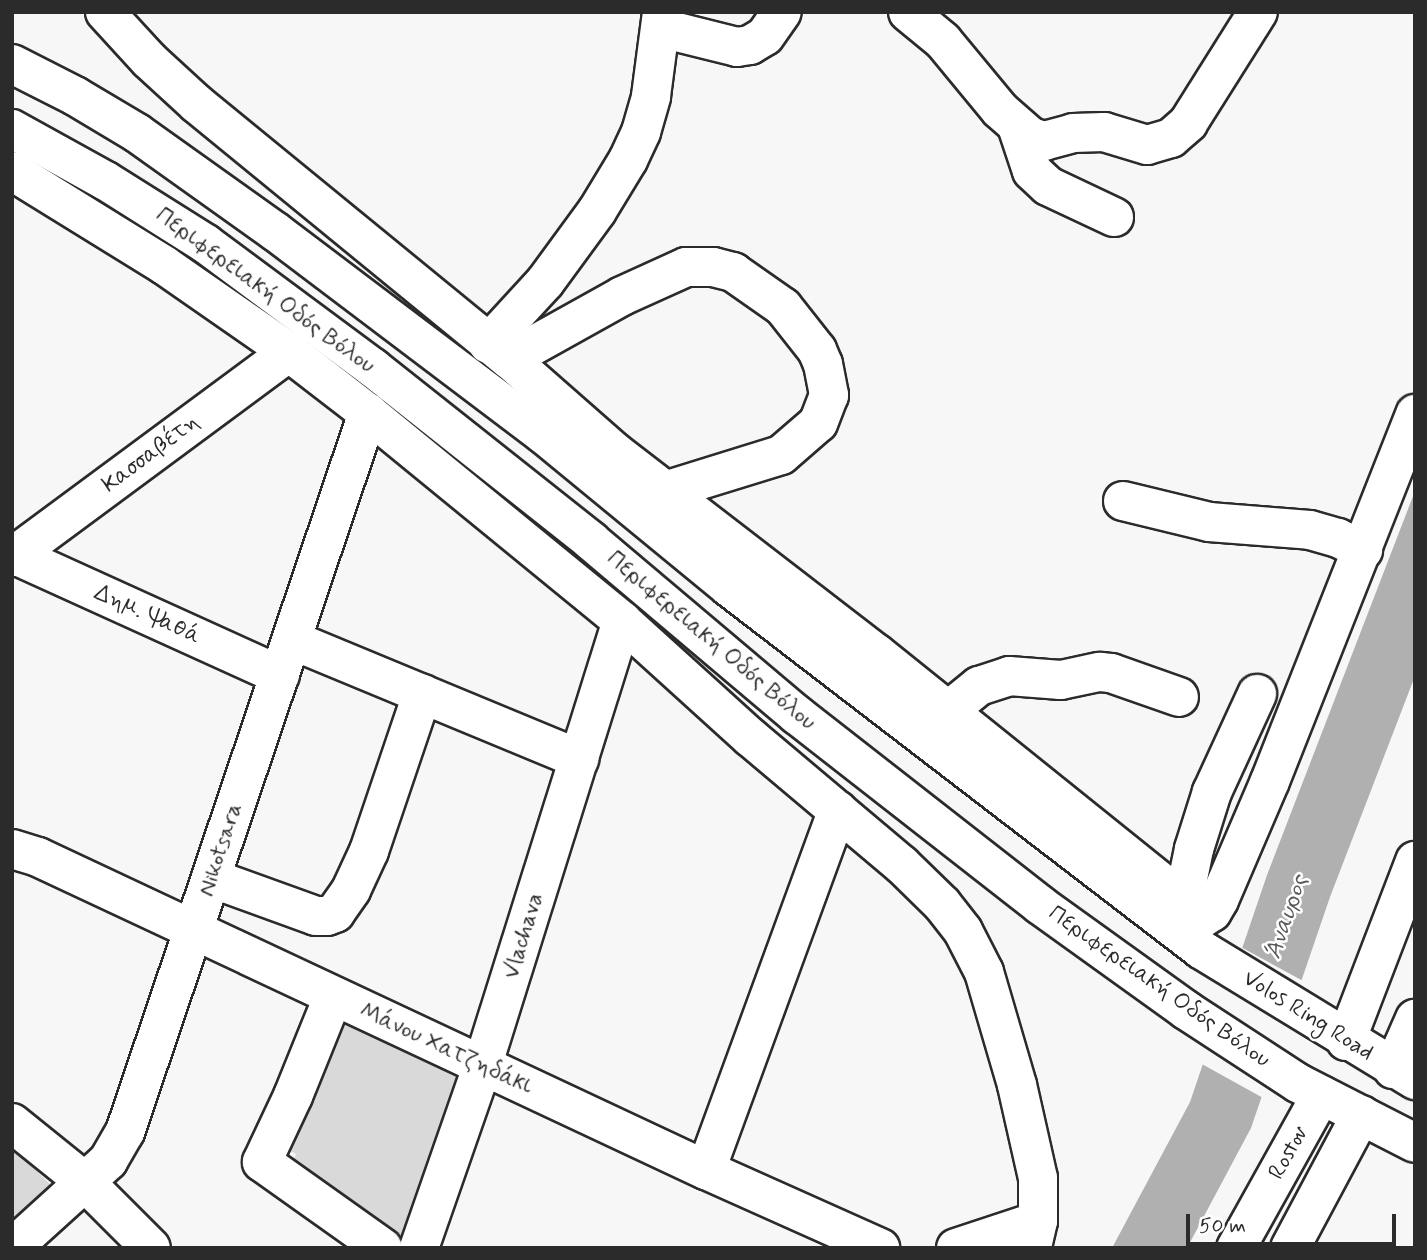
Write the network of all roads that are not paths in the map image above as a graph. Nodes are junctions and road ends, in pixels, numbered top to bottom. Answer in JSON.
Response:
{"nodes":[{"id":1,"x":105,"y":12,"type":"edge"},
{"id":2,"x":782,"y":12,"type":"edge"},
{"id":3,"x":908,"y":12,"type":"edge"},
{"id":4,"x":1258,"y":12,"type":"edge"},
{"id":5,"x":662,"y":20,"type":"edge"},
{"id":6,"x":12,"y":64,"type":"edge"},
{"id":7,"x":12,"y":129,"type":"edge"},
{"id":8,"x":1018,"y":129,"type":"junction"},
{"id":9,"x":12,"y":171,"type":"edge"},
{"id":10,"x":1114,"y":217,"type":"dead end"},
{"id":11,"x":498,"y":351,"type":"junction"},
{"id":12,"x":289,"y":352,"type":"junction"},
{"id":13,"x":368,"y":413,"type":"junction"},
{"id":14,"x":1415,"y":414,"type":"edge"},
{"id":15,"x":668,"y":490,"type":"junction"},
{"id":16,"x":1123,"y":501,"type":"dead end"},
{"id":17,"x":1363,"y":550,"type":"junction"},
{"id":18,"x":13,"y":556,"type":"edge"},
{"id":19,"x":622,"y":621,"type":"junction"},
{"id":20,"x":286,"y":658,"type":"junction"},
{"id":21,"x":422,"y":694,"type":"junction"},
{"id":22,"x":1257,"y":694,"type":"dead end"},
{"id":23,"x":1179,"y":697,"type":"dead end"},
{"id":24,"x":948,"y":711,"type":"junction"},
{"id":25,"x":579,"y":759,"type":"junction"},
{"id":26,"x":838,"y":810,"type":"junction"},
{"id":27,"x":12,"y":849,"type":"edge"},
{"id":28,"x":211,"y":878,"type":"junction"},
{"id":29,"x":1412,"y":880,"type":"edge"},
{"id":30,"x":1183,"y":903,"type":"junction"},
{"id":31,"x":194,"y":932,"type":"junction"},
{"id":32,"x":333,"y":997,"type":"junction"},
{"id":33,"x":1413,"y":1028,"type":"edge"},
{"id":34,"x":1337,"y":1035,"type":"junction"},
{"id":35,"x":483,"y":1065,"type":"junction"},
{"id":36,"x":1404,"y":1074,"type":"edge"},
{"id":37,"x":1309,"y":1089,"type":"junction"},
{"id":38,"x":1361,"y":1115,"type":"junction"},
{"id":39,"x":12,"y":1123,"type":"edge"},
{"id":40,"x":1415,"y":1143,"type":"edge"},
{"id":41,"x":706,"y":1170,"type":"junction"},
{"id":42,"x":86,"y":1182,"type":"junction"},
{"id":43,"x":1035,"y":1235,"type":"edge"},
{"id":44,"x":12,"y":1248,"type":"edge"},
{"id":45,"x":151,"y":1248,"type":"edge"},
{"id":46,"x":383,"y":1248,"type":"edge"},
{"id":47,"x":419,"y":1248,"type":"edge"},
{"id":48,"x":880,"y":1248,"type":"edge"},
{"id":49,"x":956,"y":1248,"type":"edge"},
{"id":50,"x":1236,"y":1248,"type":"edge"},
{"id":51,"x":1290,"y":1248,"type":"edge"}],
"edges":[{"from":1,"to":11,"type":"street"},
{"from":2,"to":5,"type":"street"},
{"from":3,"to":8,"type":"street"},
{"from":4,"to":8,"type":"street"},
{"from":5,"to":11,"type":"street"},
{"from":6,"to":34,"type":"street","name":"Volos Ring Road"},
{"from":7,"to":37,"type":"street","name":"Περιφερειακή Οδός Βόλου"},
{"from":8,"to":10,"type":"street"},
{"from":9,"to":12,"type":"street"},
{"from":11,"to":15,"type":"street"},
{"from":11,"to":15,"type":"street"},
{"from":12,"to":13,"type":"street"},
{"from":12,"to":18,"type":"street","name":"Κασσαβέτη"},
{"from":13,"to":19,"type":"street"},
{"from":13,"to":20,"type":"street","name":"Nikotsara"},
{"from":14,"to":17,"type":"street"},
{"from":15,"to":24,"type":"street"},
{"from":16,"to":17,"type":"street"},
{"from":17,"to":30,"type":"street"},
{"from":18,"to":20,"type":"street","name":"Δημ. Ψαθά"},
{"from":19,"to":25,"type":"street","name":"Vlachava"},
{"from":19,"to":26,"type":"street"},
{"from":20,"to":21,"type":"street","name":"Δημ. Ψαθά"},
{"from":20,"to":28,"type":"street","name":"Nikotsara"},
{"from":21,"to":25,"type":"street","name":"Δημ. Ψαθά"},
{"from":21,"to":28,"type":"street"},
{"from":22,"to":30,"type":"street"},
{"from":23,"to":24,"type":"street"},
{"from":24,"to":30,"type":"street"},
{"from":25,"to":35,"type":"street","name":"Vlachava"},
{"from":26,"to":41,"type":"street"},
{"from":26,"to":43,"type":"street"},
{"from":27,"to":31,"type":"street","name":"Μάνου Χατζηδάκι"},
{"from":28,"to":31,"type":"street","name":"Nikotsara"},
{"from":29,"to":34,"type":"street"},
{"from":31,"to":32,"type":"street","name":"Μάνου Χατζηδάκι"},
{"from":31,"to":42,"type":"street","name":"Nikotsara"},
{"from":32,"to":35,"type":"street","name":"Μάνου Χατζηδάκι"},
{"from":32,"to":46,"type":"street"},
{"from":33,"to":36,"type":"street"},
{"from":34,"to":36,"type":"street","name":"Volos Ring Road"},
{"from":35,"to":41,"type":"street","name":"Μάνου Χατζηδάκι"},
{"from":35,"to":47,"type":"street","name":"Vlachava"},
{"from":37,"to":38,"type":"street","name":"Περιφερειακή Οδός Βόλου"},
{"from":37,"to":50,"type":"street","name":"Rostov"},
{"from":38,"to":40,"type":"street","name":"Περιφερειακή Οδός Βόλου"},
{"from":38,"to":51,"type":"street"},
{"from":39,"to":42,"type":"street"},
{"from":41,"to":48,"type":"street","name":"Μάνου Χατζηδάκι"},
{"from":42,"to":44,"type":"street","name":"Nikotsara"},
{"from":42,"to":45,"type":"street"},
{"from":43,"to":49,"type":"street"}]}
